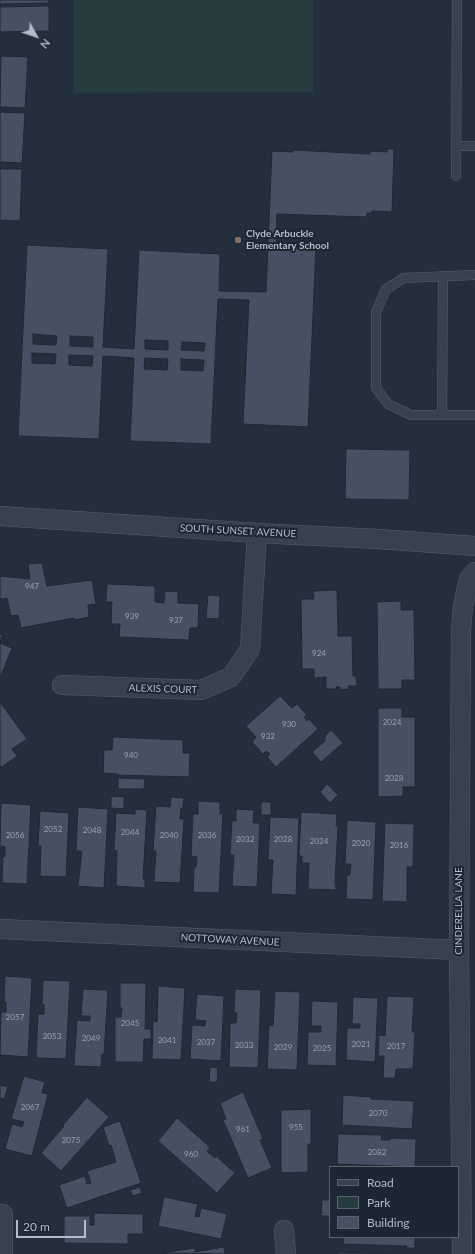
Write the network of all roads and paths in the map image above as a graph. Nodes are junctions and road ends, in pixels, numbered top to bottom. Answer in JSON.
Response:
{"nodes":[{"id":1,"x":458,"y":0,"type":"edge"},
{"id":2,"x":456,"y":146,"type":"junction"},
{"id":3,"x":475,"y":146,"type":"edge"},
{"id":4,"x":456,"y":176,"type":"dead end"},
{"id":5,"x":475,"y":275,"type":"edge"},
{"id":6,"x":443,"y":276,"type":"junction"},
{"id":7,"x":442,"y":415,"type":"junction"},
{"id":8,"x":475,"y":415,"type":"edge"},
{"id":9,"x":0,"y":516,"type":"edge"},
{"id":10,"x":257,"y":533,"type":"junction"},
{"id":11,"x":475,"y":546,"type":"edge"},
{"id":12,"x":475,"y":572,"type":"edge"},
{"id":13,"x":62,"y":685,"type":"dead end"},
{"id":14,"x":0,"y":929,"type":"edge"},
{"id":15,"x":459,"y":950,"type":"junction"},
{"id":16,"x":3,"y":1214,"type":"dead end"},
{"id":17,"x":284,"y":1230,"type":"dead end"},
{"id":18,"x":4,"y":1254,"type":"edge"},
{"id":19,"x":286,"y":1254,"type":"edge"},
{"id":20,"x":462,"y":1254,"type":"edge"}],
"edges":[{"from":1,"to":2,"type":"lane"},
{"from":2,"to":3,"type":"lane"},
{"from":2,"to":4,"type":"lane"},
{"from":5,"to":6,"type":"lane"},
{"from":6,"to":7,"type":"lane"},
{"from":6,"to":7,"type":"lane"},
{"from":7,"to":8,"type":"lane"},
{"from":9,"to":10,"type":"street","name":"SOUTH SUNSET AVENUE"},
{"from":10,"to":11,"type":"street","name":"SOUTH SUNSET AVENUE"},
{"from":10,"to":13,"type":"street","name":"ALEXIS COURT"},
{"from":12,"to":15,"type":"street","name":"CINDERELLA LANE"},
{"from":14,"to":15,"type":"street","name":"NOTTOWAY AVENUE"},
{"from":15,"to":20,"type":"street","name":"CINDERELLA LANE"},
{"from":16,"to":18,"type":"street"},
{"from":17,"to":19,"type":"street"}]}
